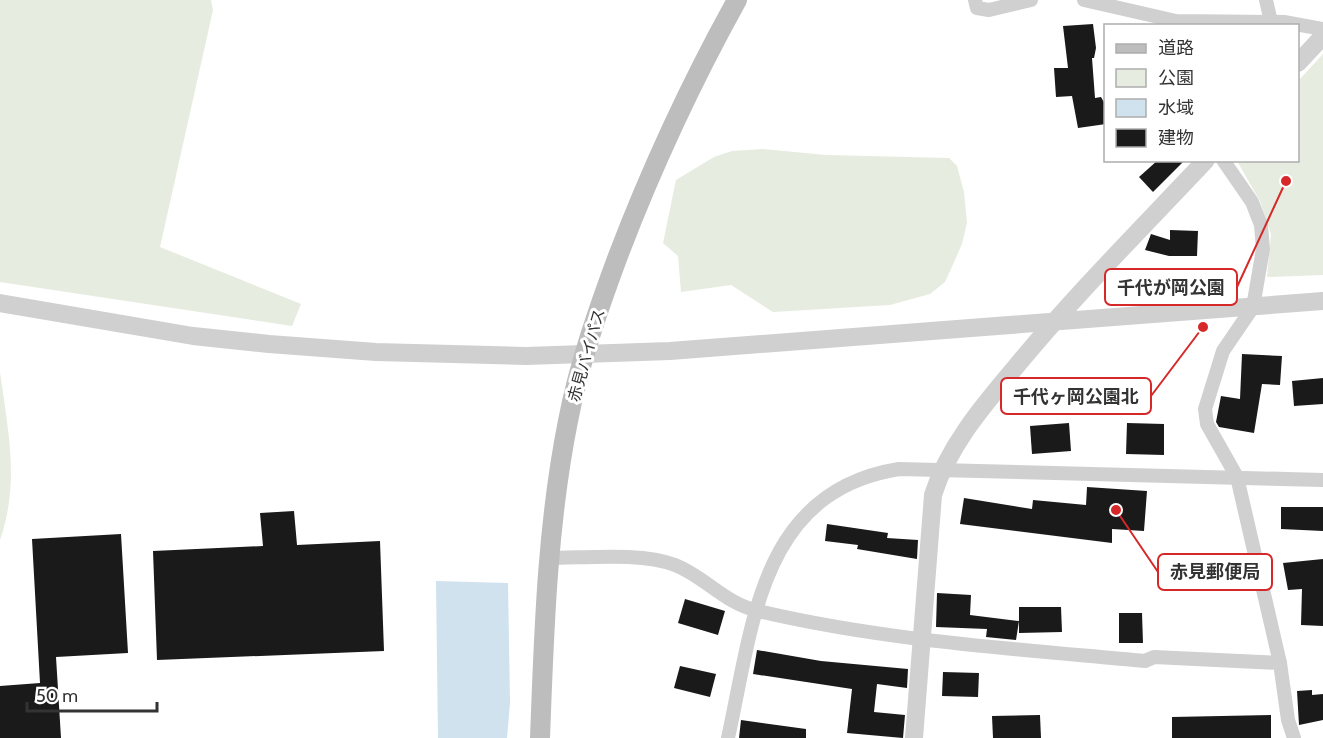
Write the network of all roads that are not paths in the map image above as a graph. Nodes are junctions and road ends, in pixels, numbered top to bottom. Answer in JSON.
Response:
{"nodes":[{"id":1,"x":737,"y":0,"type":"edge"},
{"id":2,"x":975,"y":0,"type":"edge"},
{"id":3,"x":1031,"y":0,"type":"edge"},
{"id":4,"x":1084,"y":0,"type":"edge"},
{"id":5,"x":1266,"y":0,"type":"edge"},
{"id":6,"x":1271,"y":22,"type":"junction"},
{"id":7,"x":1286,"y":24,"type":"edge"},
{"id":8,"x":1299,"y":26,"type":"edge"},
{"id":9,"x":1323,"y":29,"type":"edge"},
{"id":10,"x":1323,"y":36,"type":"edge"},
{"id":11,"x":1299,"y":62,"type":"edge"},
{"id":12,"x":1204,"y":162,"type":"edge"},
{"id":13,"x":1224,"y":162,"type":"edge"},
{"id":14,"x":1323,"y":301,"type":"edge"},
{"id":15,"x":0,"y":303,"type":"edge"},
{"id":16,"x":1253,"y":306,"type":"junction"},
{"id":17,"x":1052,"y":322,"type":"junction"},
{"id":18,"x":583,"y":356,"type":"junction"},
{"id":19,"x":941,"y":469,"type":"junction"},
{"id":20,"x":1237,"y":477,"type":"junction"},
{"id":21,"x":1323,"y":480,"type":"edge"},
{"id":22,"x":549,"y":558,"type":"junction"},
{"id":23,"x":756,"y":610,"type":"junction"},
{"id":24,"x":922,"y":640,"type":"junction"},
{"id":25,"x":1280,"y":663,"type":"junction"},
{"id":26,"x":540,"y":738,"type":"edge"},
{"id":27,"x":728,"y":738,"type":"edge"},
{"id":28,"x":914,"y":738,"type":"edge"},
{"id":29,"x":1294,"y":738,"type":"edge"}],
"edges":[{"from":1,"to":18,"type":"main road","name":"赤見バイパス"},
{"from":2,"to":3,"type":"street"},
{"from":4,"to":6,"type":"street"},
{"from":5,"to":6,"type":"street"},
{"from":6,"to":7,"type":"street"},
{"from":8,"to":9,"type":"street"},
{"from":10,"to":11,"type":"street"},
{"from":12,"to":17,"type":"street"},
{"from":13,"to":16,"type":"street"},
{"from":14,"to":16,"type":"street"},
{"from":15,"to":18,"type":"street"},
{"from":16,"to":17,"type":"street"},
{"from":16,"to":20,"type":"street"},
{"from":17,"to":18,"type":"street"},
{"from":17,"to":19,"type":"street"},
{"from":18,"to":22,"type":"main road","name":"赤見バイパス"},
{"from":19,"to":20,"type":"street"},
{"from":19,"to":23,"type":"street"},
{"from":19,"to":24,"type":"street"},
{"from":20,"to":21,"type":"street"},
{"from":20,"to":25,"type":"street"},
{"from":22,"to":23,"type":"street"},
{"from":22,"to":26,"type":"main road","name":"赤見バイパス"},
{"from":23,"to":24,"type":"street"},
{"from":23,"to":27,"type":"street"},
{"from":24,"to":25,"type":"street"},
{"from":24,"to":28,"type":"street"},
{"from":25,"to":29,"type":"street"}]}
